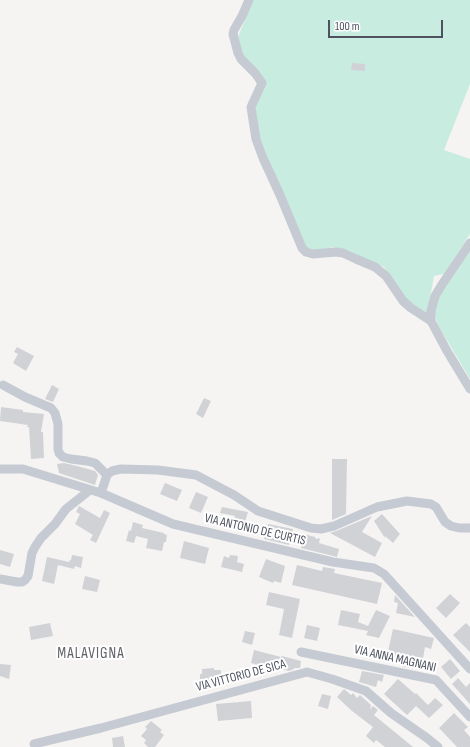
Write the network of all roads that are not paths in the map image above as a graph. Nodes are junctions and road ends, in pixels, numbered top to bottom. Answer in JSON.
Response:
{"nodes":[{"id":1,"x":249,"y":0,"type":"edge"},
{"id":2,"x":470,"y":243,"type":"edge"},
{"id":3,"x":431,"y":321,"type":"junction"},
{"id":4,"x":3,"y":385,"type":"dead end"},
{"id":5,"x":470,"y":389,"type":"edge"},
{"id":6,"x":0,"y":470,"type":"edge"},
{"id":7,"x":107,"y":475,"type":"junction"},
{"id":8,"x":90,"y":490,"type":"junction"},
{"id":9,"x":101,"y":493,"type":"junction"},
{"id":10,"x":470,"y":528,"type":"edge"},
{"id":11,"x":0,"y":579,"type":"edge"},
{"id":12,"x":301,"y":652,"type":"dead end"},
{"id":13,"x":470,"y":669,"type":"edge"},
{"id":14,"x":470,"y":717,"type":"edge"},
{"id":15,"x":34,"y":744,"type":"dead end"},
{"id":16,"x":438,"y":747,"type":"edge"}],
"edges":[{"from":1,"to":3,"type":"street"},
{"from":2,"to":3,"type":"street"},
{"from":3,"to":5,"type":"street"},
{"from":4,"to":7,"type":"street"},
{"from":6,"to":8,"type":"street","name":"VIA ANTONIO DE CURTIS"},
{"from":7,"to":9,"type":"street"},
{"from":7,"to":10,"type":"street"},
{"from":8,"to":9,"type":"street","name":"VIA ANTONIO DE CURTIS"},
{"from":8,"to":11,"type":"street"},
{"from":9,"to":13,"type":"street","name":"VIA ANTONIO DE CURTIS"},
{"from":12,"to":14,"type":"street","name":"VIA ANNA MAGNANI"},
{"from":15,"to":16,"type":"street","name":"VIA VITTORIO DE SICA"}]}
